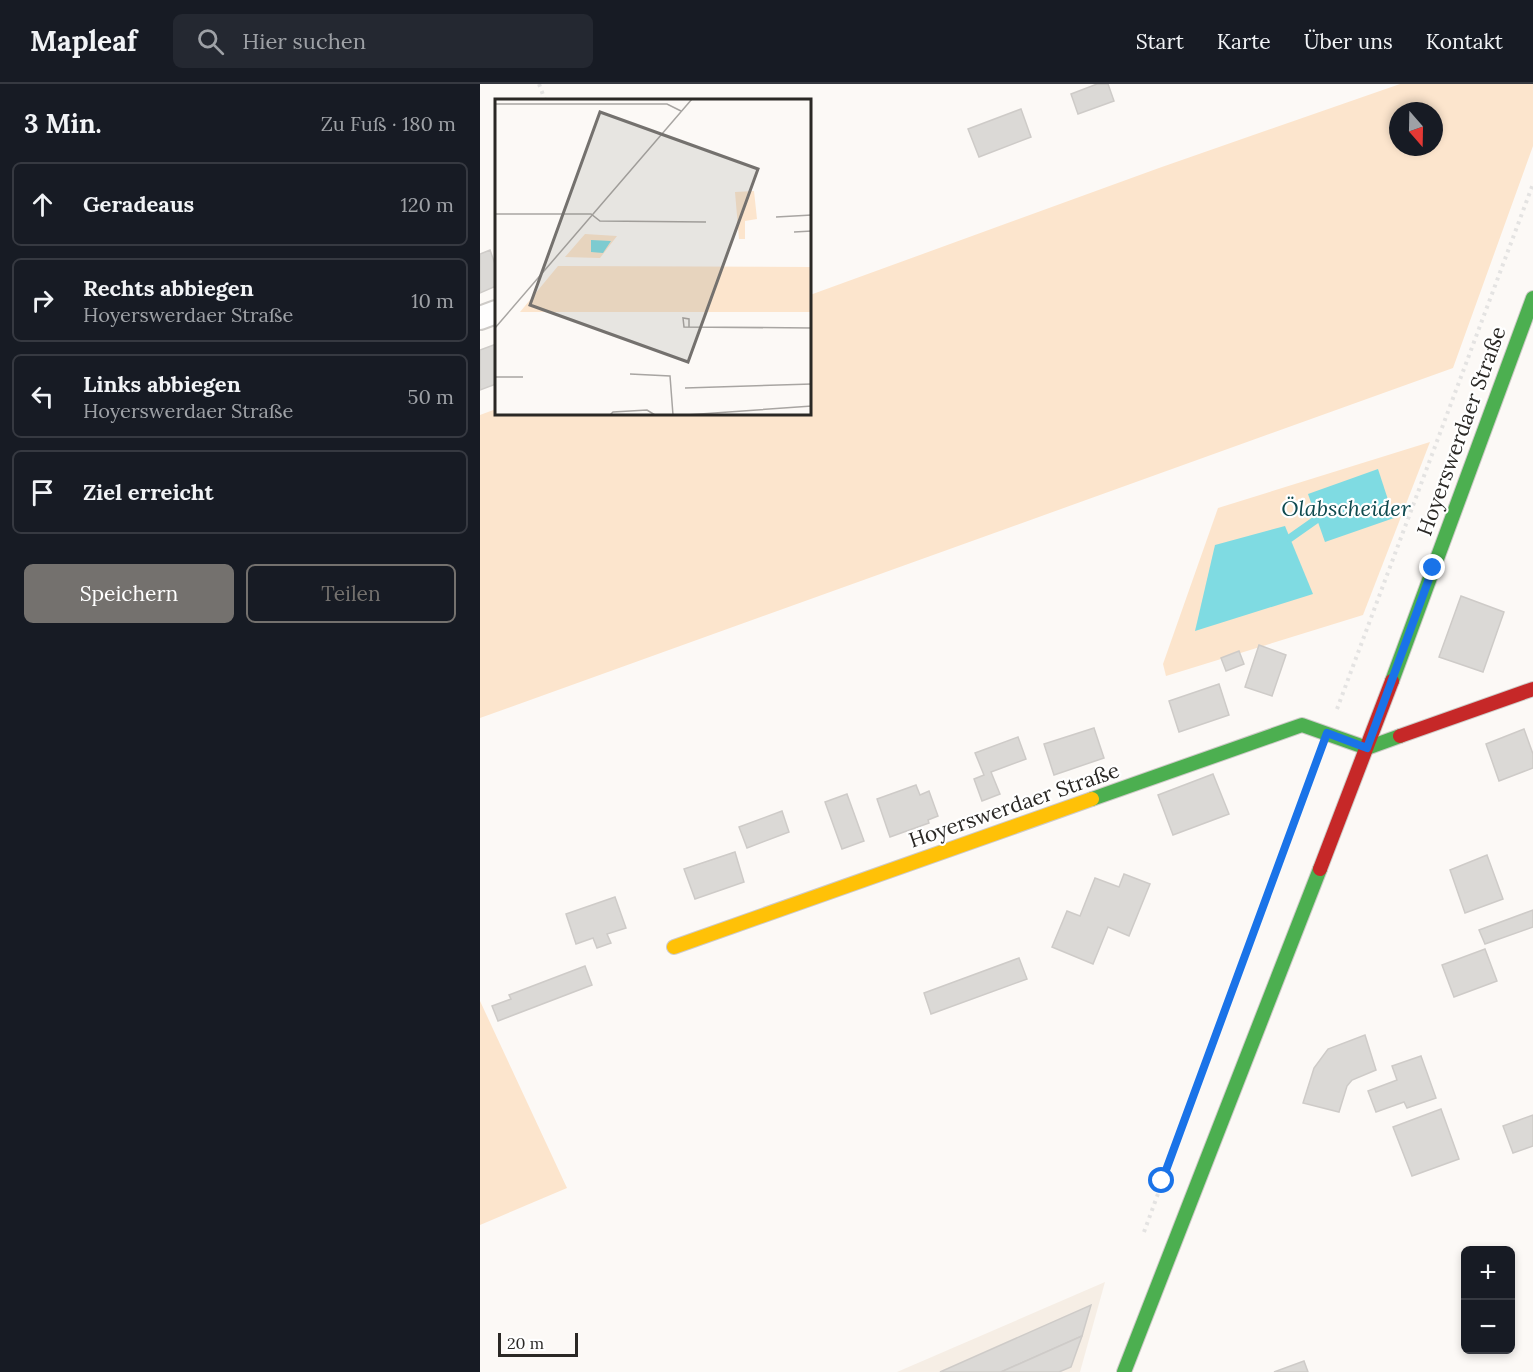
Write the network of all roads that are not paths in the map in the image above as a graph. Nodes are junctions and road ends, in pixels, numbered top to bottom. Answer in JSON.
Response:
{"nodes":[{"id":1,"x":1533,"y":298,"type":"edge"},
{"id":2,"x":495,"y":312,"type":"edge"},
{"id":3,"x":480,"y":318,"type":"edge"},
{"id":4,"x":1533,"y":689,"type":"edge"},
{"id":5,"x":1367,"y":748,"type":"junction"},
{"id":6,"x":674,"y":947,"type":"dead end"},
{"id":7,"x":1125,"y":1372,"type":"edge"}],
"edges":[{"from":1,"to":5,"type":"main road","name":"Hoyerswerdaer Straße"},
{"from":2,"to":3,"type":"street"},
{"from":4,"to":5,"type":"main road"},
{"from":5,"to":6,"type":"main road","name":"Hoyerswerdaer Straße"},
{"from":5,"to":7,"type":"main road","name":"Hoyerswerdaer Straße"}]}
